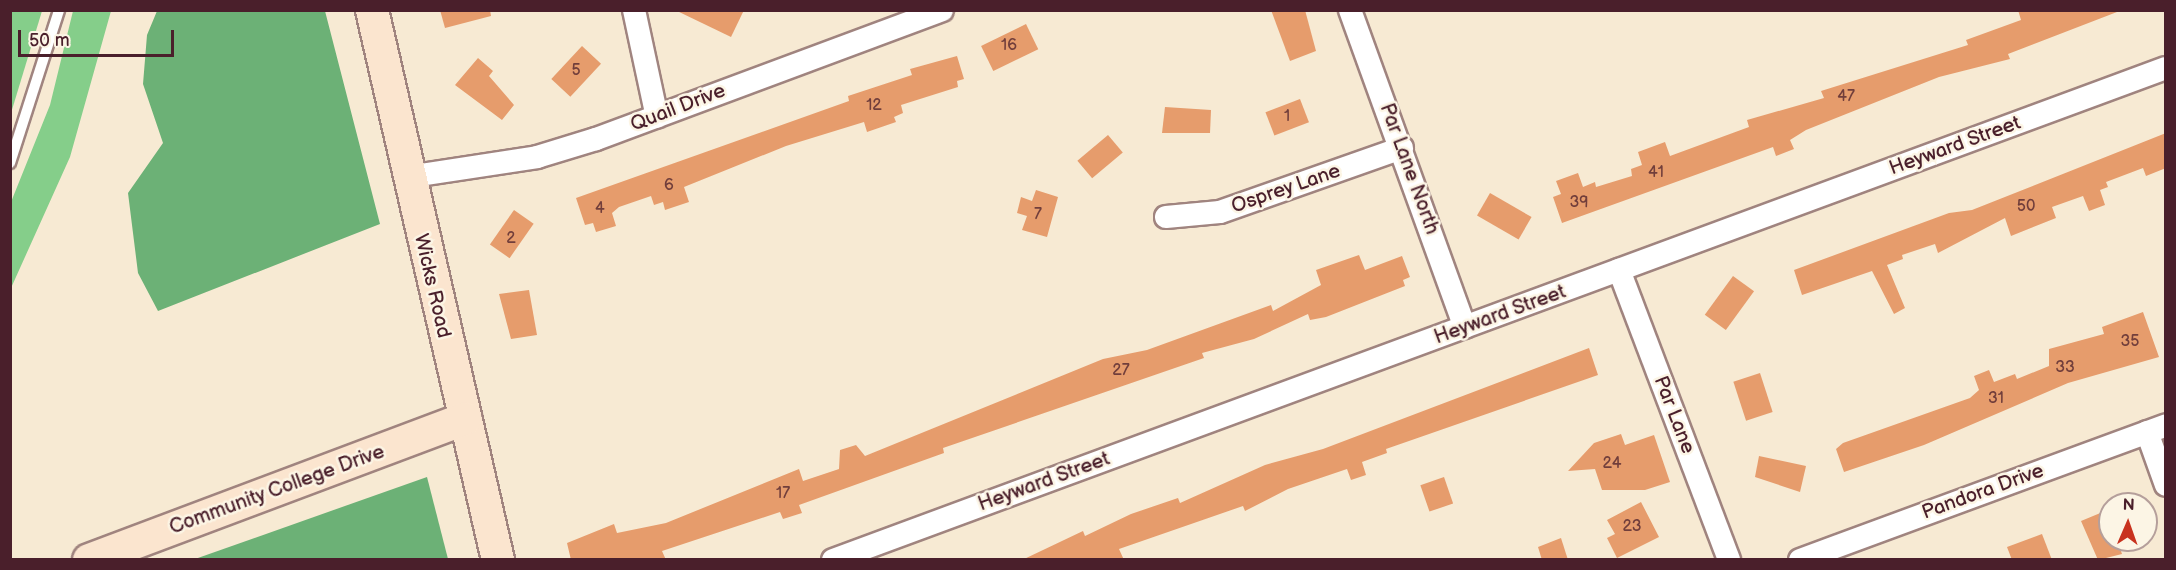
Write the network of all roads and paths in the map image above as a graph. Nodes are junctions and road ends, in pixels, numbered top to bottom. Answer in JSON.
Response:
{"nodes":[{"id":1,"x":59,"y":10,"type":"edge"},
{"id":2,"x":372,"y":10,"type":"edge"},
{"id":3,"x":634,"y":10,"type":"edge"},
{"id":4,"x":942,"y":10,"type":"edge"},
{"id":5,"x":1350,"y":10,"type":"edge"},
{"id":6,"x":2166,"y":68,"type":"edge"},
{"id":7,"x":657,"y":117,"type":"junction"},
{"id":8,"x":1402,"y":148,"type":"junction"},
{"id":9,"x":10,"y":163,"type":"edge"},
{"id":10,"x":407,"y":177,"type":"junction"},
{"id":11,"x":1166,"y":217,"type":"dead end"},
{"id":12,"x":1619,"y":270,"type":"junction"},
{"id":13,"x":1465,"y":327,"type":"junction"},
{"id":14,"x":465,"y":419,"type":"junction"},
{"id":15,"x":2156,"y":429,"type":"edge"},
{"id":16,"x":2166,"y":485,"type":"edge"},
{"id":17,"x":1849,"y":551,"type":"edge"},
{"id":18,"x":843,"y":558,"type":"edge"},
{"id":19,"x":89,"y":560,"type":"edge"},
{"id":20,"x":498,"y":560,"type":"edge"},
{"id":21,"x":1729,"y":560,"type":"edge"},
{"id":22,"x":1800,"y":560,"type":"edge"}],
"edges":[{"from":1,"to":9,"type":"lane"},
{"from":2,"to":10,"type":"main road","name":"Wicks Road"},
{"from":3,"to":7,"type":"street"},
{"from":4,"to":7,"type":"street","name":"Quail Drive"},
{"from":5,"to":8,"type":"street","name":"Par Lane North"},
{"from":6,"to":12,"type":"street","name":"Heyward Street"},
{"from":7,"to":10,"type":"street","name":"Quail Drive"},
{"from":8,"to":11,"type":"street","name":"Osprey Lane"},
{"from":8,"to":13,"type":"street","name":"Par Lane North"},
{"from":10,"to":14,"type":"main road","name":"Wicks Road"},
{"from":12,"to":13,"type":"street","name":"Heyward Street"},
{"from":12,"to":21,"type":"street","name":"Par Lane"},
{"from":13,"to":18,"type":"street","name":"Heyward Street"},
{"from":14,"to":19,"type":"main road","name":"Community College Drive"},
{"from":14,"to":20,"type":"main road","name":"Wicks Road"},
{"from":15,"to":16,"type":"street"},
{"from":15,"to":17,"type":"street","name":"Pandora Drive"},
{"from":17,"to":22,"type":"street","name":"Pandora Drive"}]}
